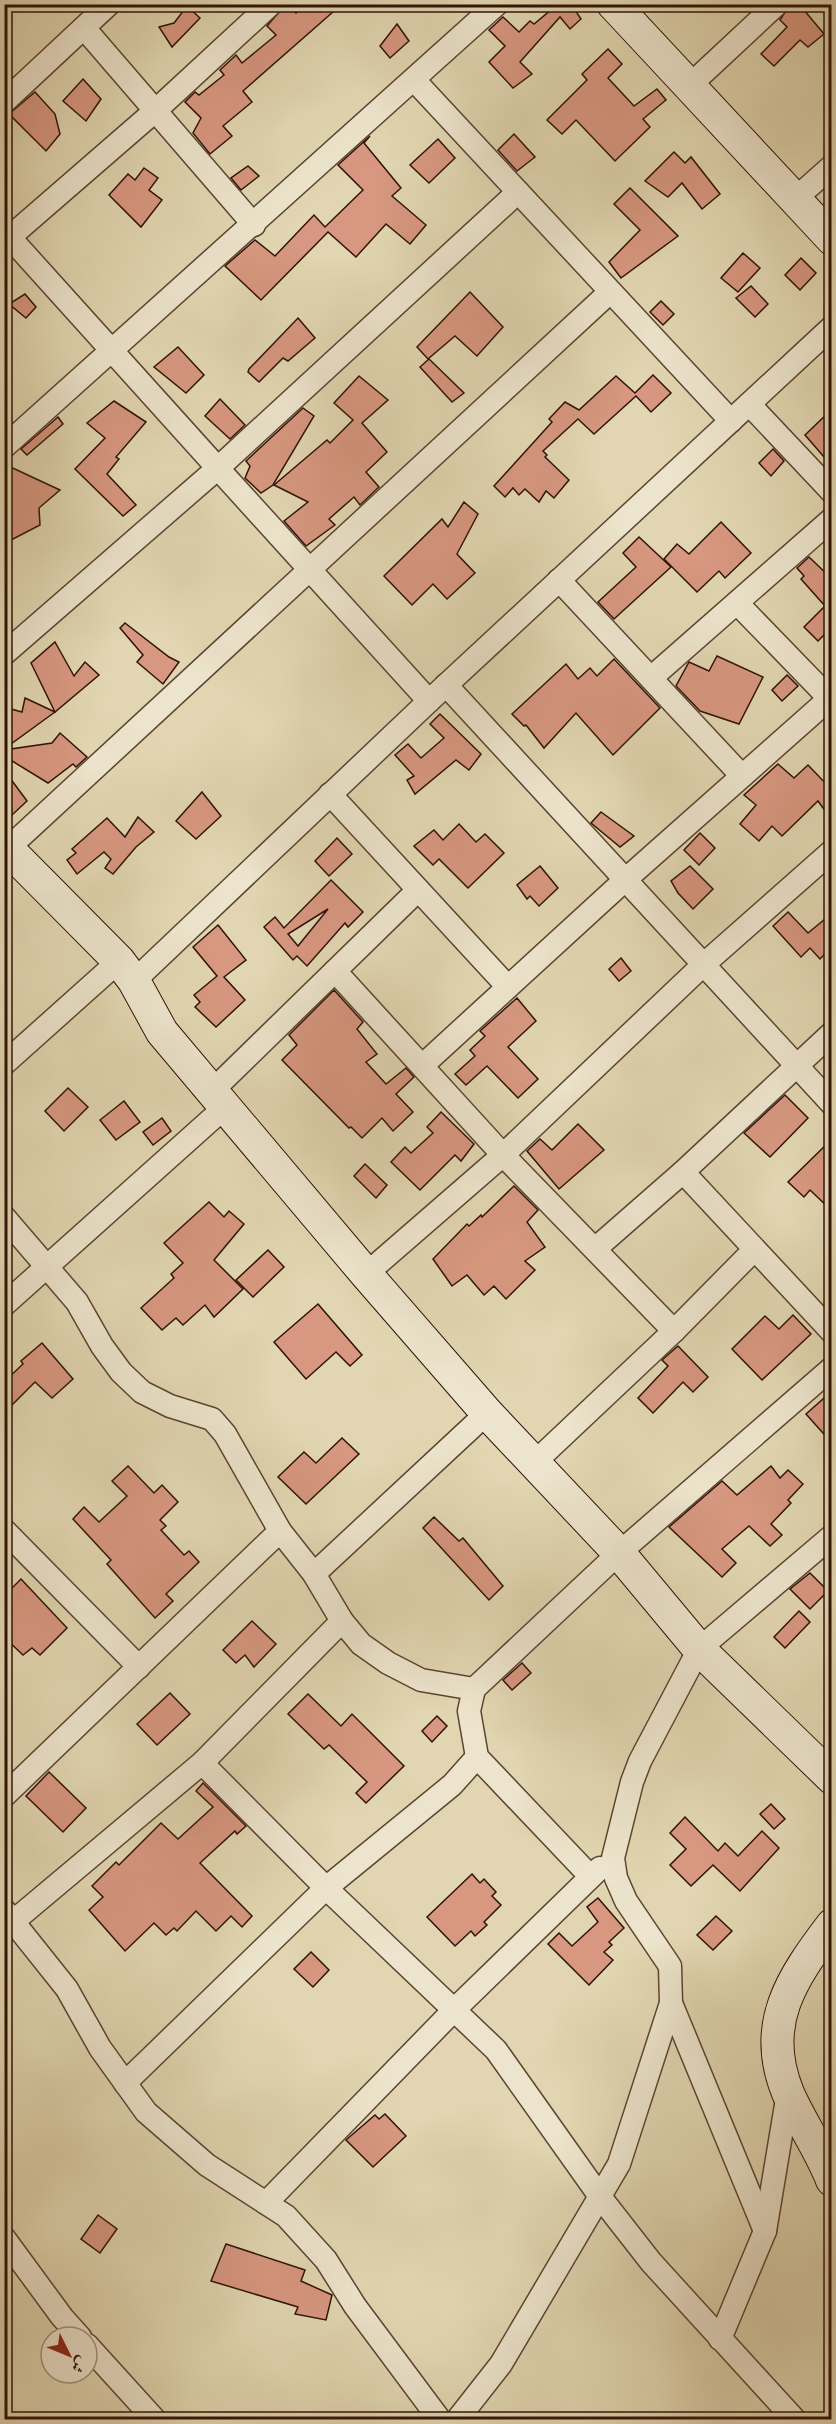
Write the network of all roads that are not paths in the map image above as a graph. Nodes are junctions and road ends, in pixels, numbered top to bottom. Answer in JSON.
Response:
{"nodes":[{"id":1,"x":109,"y":4,"type":"edge"},
{"id":2,"x":271,"y":4,"type":"edge"},
{"id":3,"x":497,"y":4,"type":"edge"},
{"id":4,"x":613,"y":4,"type":"edge"},
{"id":5,"x":777,"y":4,"type":"edge"},
{"id":6,"x":84,"y":28,"type":"junction"},
{"id":7,"x":415,"y":81,"type":"junction"},
{"id":8,"x":688,"y":87,"type":"junction"},
{"id":9,"x":4,"y":102,"type":"edge"},
{"id":10,"x":155,"y":111,"type":"junction"},
{"id":11,"x":831,"y":166,"type":"edge"},
{"id":12,"x":519,"y":192,"type":"junction"},
{"id":13,"x":795,"y":199,"type":"junction"},
{"id":14,"x":254,"y":225,"type":"junction"},
{"id":15,"x":6,"y":236,"type":"edge"},
{"id":16,"x":831,"y":240,"type":"edge"},
{"id":17,"x":610,"y":292,"type":"junction"},
{"id":18,"x":831,"y":327,"type":"edge"},
{"id":19,"x":115,"y":350,"type":"junction"},
{"id":20,"x":749,"y":404,"type":"junction"},
{"id":21,"x":731,"y":421,"type":"junction"},
{"id":22,"x":4,"y":447,"type":"edge"},
{"id":23,"x":218,"y":468,"type":"junction"},
{"id":24,"x":831,"y":492,"type":"edge"},
{"id":25,"x":831,"y":519,"type":"edge"},
{"id":26,"x":308,"y":571,"type":"junction"},
{"id":27,"x":560,"y":580,"type":"junction"},
{"id":28,"x":737,"y":603,"type":"junction"},
{"id":29,"x":4,"y":654,"type":"edge"},
{"id":30,"x":651,"y":678,"type":"junction"},
{"id":31,"x":446,"y":685,"type":"junction"},
{"id":32,"x":830,"y":700,"type":"edge"},
{"id":33,"x":429,"y":701,"type":"junction"},
{"id":34,"x":742,"y":776,"type":"junction"},
{"id":35,"x":330,"y":794,"type":"junction"},
{"id":36,"x":6,"y":848,"type":"edge"},
{"id":37,"x":831,"y":851,"type":"edge"},
{"id":38,"x":625,"y":880,"type":"junction"},
{"id":39,"x":418,"y":890,"type":"junction"},
{"id":40,"x":703,"y":965,"type":"junction"},
{"id":41,"x":127,"y":971,"type":"junction"},
{"id":42,"x":335,"y":971,"type":"junction"},
{"id":43,"x":508,"y":987,"type":"junction"},
{"id":44,"x":831,"y":1033,"type":"edge"},
{"id":45,"x":4,"y":1064,"type":"edge"},
{"id":46,"x":423,"y":1065,"type":"junction"},
{"id":47,"x":796,"y":1065,"type":"junction"},
{"id":48,"x":217,"y":1100,"type":"junction"},
{"id":49,"x":831,"y":1104,"type":"edge"},
{"id":50,"x":503,"y":1155,"type":"junction"},
{"id":51,"x":683,"y":1172,"type":"junction"},
{"id":52,"x":4,"y":1216,"type":"edge"},
{"id":53,"x":594,"y":1249,"type":"junction"},
{"id":54,"x":754,"y":1250,"type":"junction"},
{"id":55,"x":47,"y":1266,"type":"junction"},
{"id":56,"x":366,"y":1274,"type":"junction"},
{"id":57,"x":4,"y":1305,"type":"edge"},
{"id":58,"x":674,"y":1331,"type":"junction"},
{"id":59,"x":831,"y":1332,"type":"edge"},
{"id":60,"x":831,"y":1368,"type":"edge"},
{"id":61,"x":488,"y":1413,"type":"junction"},
{"id":62,"x":535,"y":1462,"type":"junction"},
{"id":63,"x":4,"y":1530,"type":"edge"},
{"id":64,"x":280,"y":1531,"type":"junction"},
{"id":65,"x":831,"y":1536,"type":"edge"},
{"id":66,"x":619,"y":1553,"type":"junction"},
{"id":67,"x":314,"y":1574,"type":"junction"},
{"id":68,"x":342,"y":1621,"type":"junction"},
{"id":69,"x":699,"y":1648,"type":"junction"},
{"id":70,"x":139,"y":1667,"type":"junction"},
{"id":71,"x":474,"y":1689,"type":"junction"},
{"id":72,"x":477,"y":1757,"type":"junction"},
{"id":73,"x":202,"y":1763,"type":"junction"},
{"id":74,"x":831,"y":1778,"type":"edge"},
{"id":75,"x":4,"y":1796,"type":"edge"},
{"id":76,"x":613,"y":1858,"type":"junction"},
{"id":77,"x":590,"y":1876,"type":"junction"},
{"id":78,"x":326,"y":1888,"type":"junction"},
{"id":79,"x":10,"y":1915,"type":"edge"},
{"id":80,"x":831,"y":1925,"type":"edge"},
{"id":81,"x":671,"y":2003,"type":"junction"},
{"id":82,"x":454,"y":2010,"type":"junction"},
{"id":83,"x":125,"y":2083,"type":"junction"},
{"id":84,"x":788,"y":2093,"type":"junction"},
{"id":85,"x":831,"y":2180,"type":"edge"},
{"id":86,"x":601,"y":2198,"type":"junction"},
{"id":87,"x":266,"y":2203,"type":"junction"},
{"id":88,"x":765,"y":2231,"type":"junction"},
{"id":89,"x":4,"y":2238,"type":"edge"},
{"id":90,"x":69,"y":2325,"type":"edge"},
{"id":91,"x":720,"y":2339,"type":"junction"},
{"id":92,"x":99,"y":2358,"type":"edge"},
{"id":93,"x":155,"y":2420,"type":"edge"},
{"id":94,"x":440,"y":2420,"type":"edge"},
{"id":95,"x":457,"y":2420,"type":"edge"},
{"id":96,"x":795,"y":2420,"type":"edge"}],
"edges":[{"from":1,"to":6,"type":"street"},
{"from":2,"to":10,"type":"street"},
{"from":3,"to":7,"type":"street"},
{"from":4,"to":8,"type":"street"},
{"from":5,"to":8,"type":"street"},
{"from":6,"to":9,"type":"street"},
{"from":6,"to":10,"type":"street"},
{"from":7,"to":12,"type":"street"},
{"from":7,"to":14,"type":"street"},
{"from":8,"to":13,"type":"street"},
{"from":10,"to":14,"type":"street"},
{"from":10,"to":15,"type":"street"},
{"from":11,"to":13,"type":"street"},
{"from":12,"to":17,"type":"street"},
{"from":12,"to":23,"type":"street"},
{"from":13,"to":16,"type":"street"},
{"from":14,"to":19,"type":"street"},
{"from":15,"to":19,"type":"street"},
{"from":17,"to":21,"type":"street"},
{"from":17,"to":26,"type":"street"},
{"from":18,"to":20,"type":"street"},
{"from":19,"to":22,"type":"street"},
{"from":19,"to":23,"type":"street"},
{"from":20,"to":21,"type":"street"},
{"from":20,"to":24,"type":"street"},
{"from":21,"to":27,"type":"street"},
{"from":23,"to":26,"type":"street"},
{"from":23,"to":29,"type":"street"},
{"from":25,"to":28,"type":"street"},
{"from":26,"to":33,"type":"street"},
{"from":26,"to":36,"type":"street"},
{"from":27,"to":30,"type":"street"},
{"from":27,"to":31,"type":"street"},
{"from":28,"to":30,"type":"street"},
{"from":28,"to":32,"type":"street"},
{"from":30,"to":34,"type":"street"},
{"from":31,"to":33,"type":"street"},
{"from":31,"to":38,"type":"street"},
{"from":32,"to":34,"type":"street"},
{"from":33,"to":35,"type":"street"},
{"from":34,"to":38,"type":"street"},
{"from":35,"to":39,"type":"street"},
{"from":35,"to":41,"type":"street"},
{"from":36,"to":41,"type":"street"},
{"from":37,"to":40,"type":"street"},
{"from":38,"to":40,"type":"street"},
{"from":38,"to":43,"type":"street"},
{"from":39,"to":42,"type":"street"},
{"from":39,"to":43,"type":"street"},
{"from":40,"to":47,"type":"street"},
{"from":40,"to":50,"type":"street"},
{"from":41,"to":45,"type":"street"},
{"from":41,"to":48,"type":"street"},
{"from":42,"to":46,"type":"street"},
{"from":42,"to":48,"type":"street"},
{"from":43,"to":46,"type":"street"},
{"from":44,"to":47,"type":"street"},
{"from":46,"to":50,"type":"street"},
{"from":47,"to":49,"type":"street"},
{"from":47,"to":51,"type":"street"},
{"from":48,"to":55,"type":"street"},
{"from":48,"to":56,"type":"street"},
{"from":50,"to":53,"type":"street"},
{"from":50,"to":56,"type":"street"},
{"from":51,"to":53,"type":"street"},
{"from":51,"to":54,"type":"street"},
{"from":52,"to":55,"type":"street"},
{"from":53,"to":58,"type":"street"},
{"from":54,"to":58,"type":"street"},
{"from":54,"to":59,"type":"street"},
{"from":55,"to":57,"type":"street"},
{"from":55,"to":64,"type":"street"},
{"from":56,"to":61,"type":"street"},
{"from":58,"to":62,"type":"street"},
{"from":60,"to":66,"type":"street"},
{"from":61,"to":62,"type":"street"},
{"from":61,"to":67,"type":"street"},
{"from":62,"to":66,"type":"street"},
{"from":63,"to":70,"type":"street"},
{"from":64,"to":67,"type":"street"},
{"from":64,"to":70,"type":"street"},
{"from":65,"to":69,"type":"street"},
{"from":66,"to":69,"type":"street"},
{"from":66,"to":71,"type":"street"},
{"from":67,"to":68,"type":"street"},
{"from":68,"to":71,"type":"street"},
{"from":68,"to":73,"type":"street"},
{"from":69,"to":74,"type":"street"},
{"from":69,"to":76,"type":"street"},
{"from":70,"to":75,"type":"street"},
{"from":71,"to":72,"type":"street"},
{"from":72,"to":77,"type":"street"},
{"from":72,"to":78,"type":"street"},
{"from":73,"to":78,"type":"street"},
{"from":73,"to":79,"type":"street"},
{"from":76,"to":77,"type":"street"},
{"from":76,"to":81,"type":"street"},
{"from":77,"to":82,"type":"street"},
{"from":78,"to":82,"type":"street"},
{"from":78,"to":83,"type":"street"},
{"from":79,"to":83,"type":"street"},
{"from":80,"to":84,"type":"street"},
{"from":81,"to":86,"type":"street"},
{"from":81,"to":88,"type":"street"},
{"from":82,"to":86,"type":"street"},
{"from":82,"to":87,"type":"street"},
{"from":83,"to":87,"type":"street"},
{"from":84,"to":85,"type":"street"},
{"from":84,"to":88,"type":"street"},
{"from":86,"to":91,"type":"street"},
{"from":86,"to":95,"type":"street"},
{"from":87,"to":94,"type":"street"},
{"from":88,"to":91,"type":"street"},
{"from":89,"to":90,"type":"street"},
{"from":91,"to":96,"type":"street"},
{"from":92,"to":93,"type":"street"}]}
